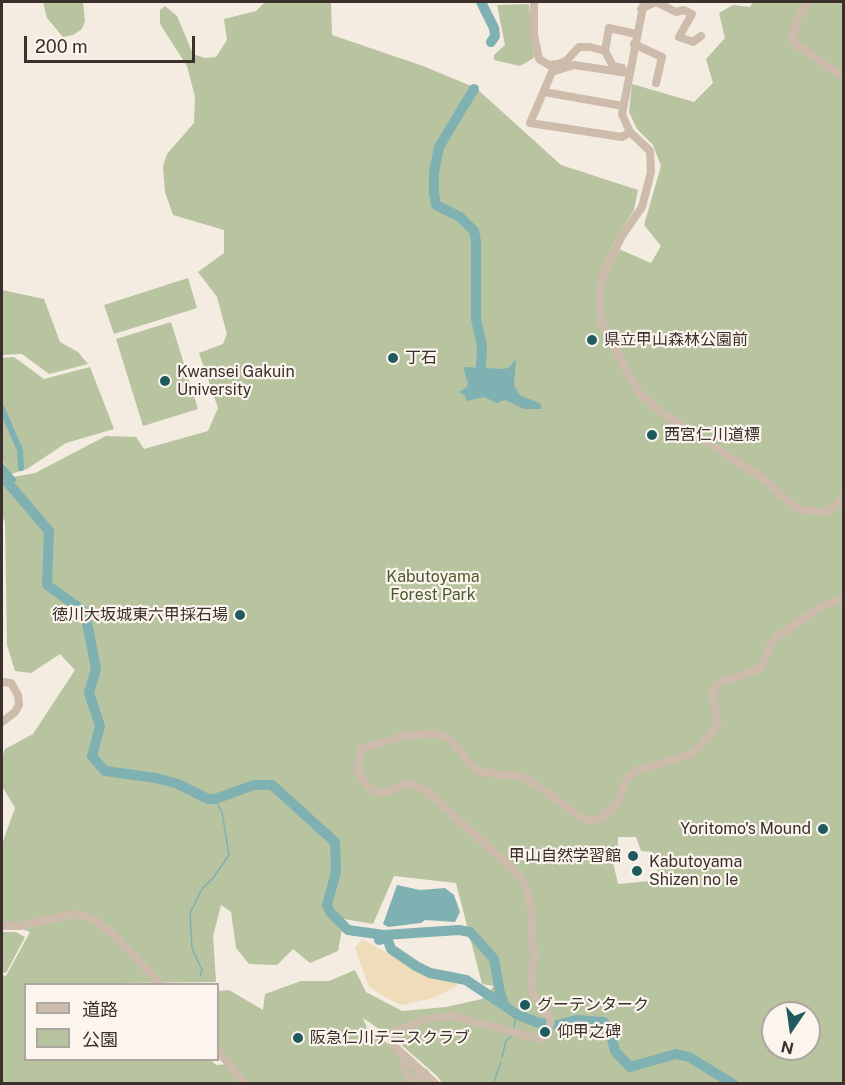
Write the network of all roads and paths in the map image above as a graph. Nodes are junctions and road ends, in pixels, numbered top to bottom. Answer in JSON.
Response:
{"nodes":[{"id":1,"x":534,"y":2,"type":"edge"},
{"id":2,"x":808,"y":2,"type":"edge"},
{"id":3,"x":642,"y":5,"type":"edge"},
{"id":4,"x":636,"y":34,"type":"junction"},
{"id":5,"x":701,"y":36,"type":"dead end"},
{"id":6,"x":634,"y":44,"type":"junction"},
{"id":7,"x":605,"y":51,"type":"junction"},
{"id":8,"x":629,"y":71,"type":"junction"},
{"id":9,"x":843,"y":78,"type":"edge"},
{"id":10,"x":656,"y":83,"type":"dead end"},
{"id":11,"x":544,"y":92,"type":"junction"},
{"id":12,"x":622,"y":106,"type":"junction"},
{"id":13,"x":630,"y":132,"type":"junction"},
{"id":14,"x":843,"y":495,"type":"edge"},
{"id":15,"x":843,"y":598,"type":"edge"},
{"id":16,"x":2,"y":682,"type":"edge"},
{"id":17,"x":2,"y":722,"type":"edge"},
{"id":18,"x":2,"y":926,"type":"edge"},
{"id":19,"x":159,"y":983,"type":"edge"},
{"id":20,"x":219,"y":1052,"type":"edge"},
{"id":21,"x":407,"y":1059,"type":"junction"},
{"id":22,"x":425,"y":1073,"type":"junction"},
{"id":23,"x":245,"y":1083,"type":"edge"},
{"id":24,"x":436,"y":1083,"type":"edge"}],
"edges":[{"from":1,"to":7,"type":"street"},
{"from":2,"to":9,"type":"street"},
{"from":3,"to":4,"type":"street"},
{"from":3,"to":5,"type":"street"},
{"from":4,"to":6,"type":"street"},
{"from":4,"to":7,"type":"street"},
{"from":6,"to":8,"type":"street"},
{"from":6,"to":10,"type":"street"},
{"from":7,"to":8,"type":"street"},
{"from":8,"to":11,"type":"street"},
{"from":8,"to":12,"type":"street"},
{"from":11,"to":12,"type":"street"},
{"from":11,"to":13,"type":"street"},
{"from":12,"to":13,"type":"street"},
{"from":13,"to":14,"type":"street"},
{"from":15,"to":21,"type":"street"},
{"from":16,"to":17,"type":"street"},
{"from":18,"to":19,"type":"street"},
{"from":20,"to":23,"type":"street"},
{"from":21,"to":22,"type":"street"},
{"from":21,"to":22,"type":"street"},
{"from":22,"to":24,"type":"street"}]}
